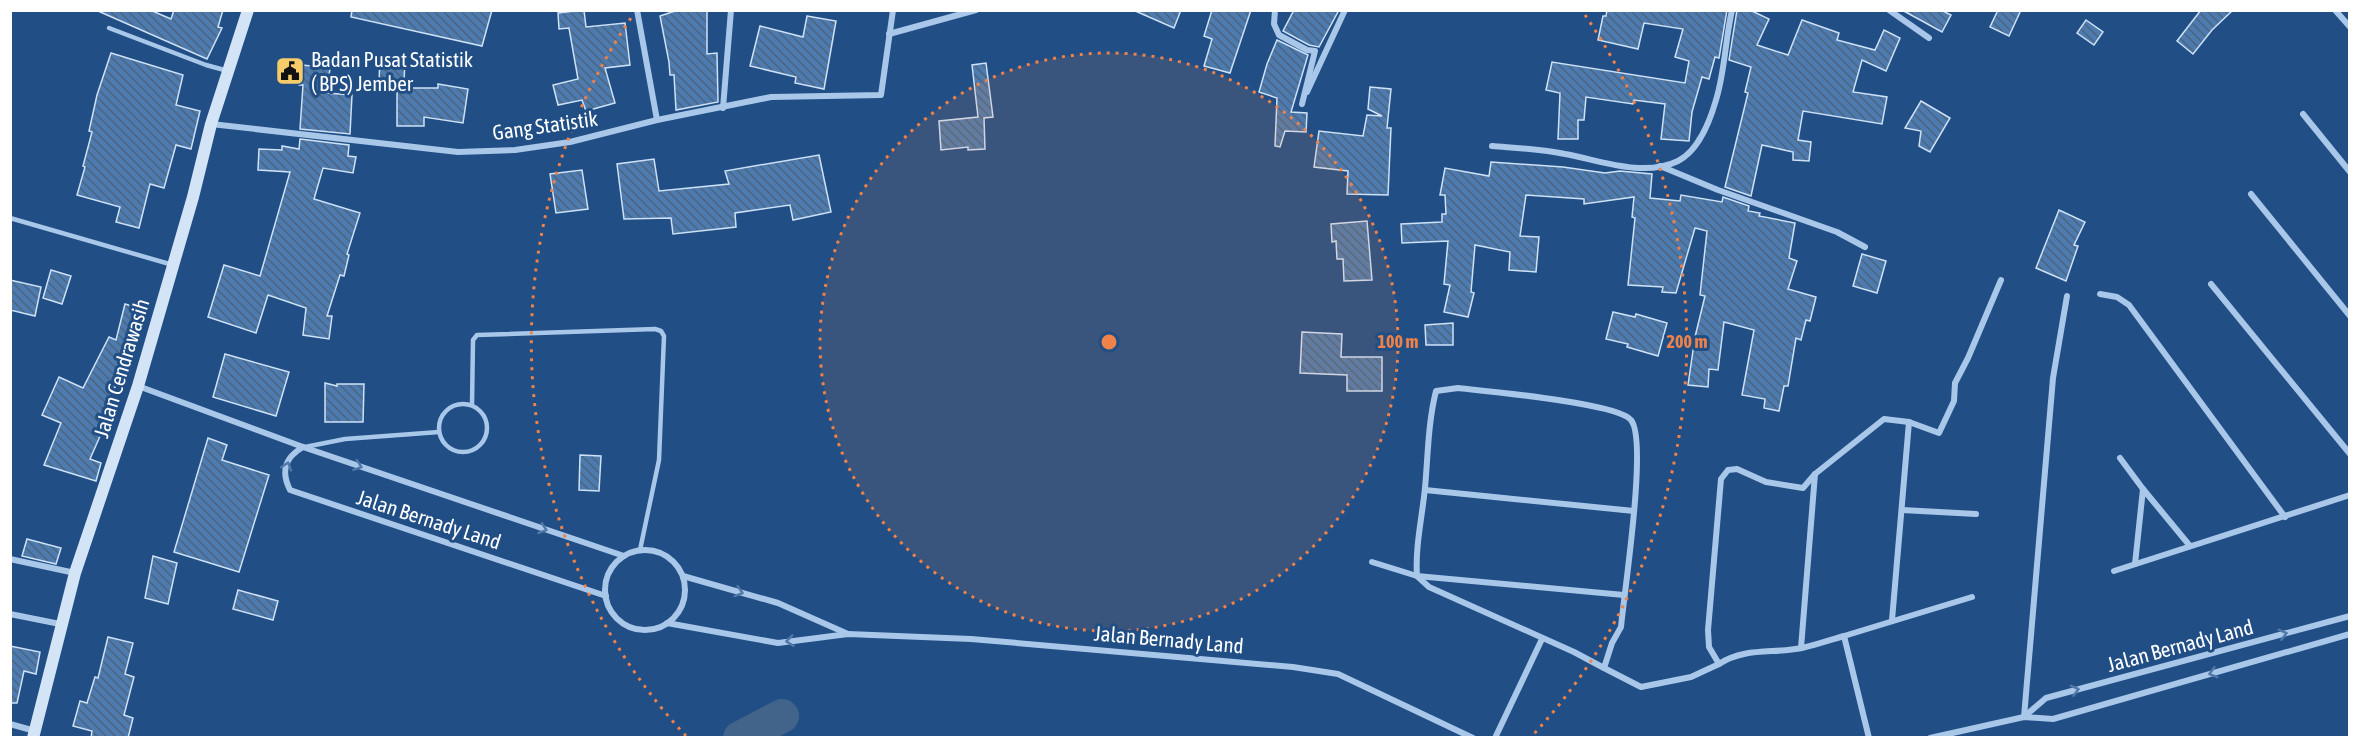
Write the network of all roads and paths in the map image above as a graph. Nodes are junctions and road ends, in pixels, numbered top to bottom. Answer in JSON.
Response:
{"nodes":[{"id":1,"x":248,"y":10,"type":"edge"},
{"id":2,"x":637,"y":10,"type":"edge"},
{"id":3,"x":731,"y":10,"type":"edge"},
{"id":4,"x":893,"y":10,"type":"edge"},
{"id":5,"x":976,"y":10,"type":"edge"},
{"id":6,"x":1275,"y":10,"type":"edge"},
{"id":7,"x":1345,"y":10,"type":"edge"},
{"id":8,"x":1732,"y":10,"type":"edge"},
{"id":9,"x":1888,"y":10,"type":"edge"},
{"id":10,"x":2335,"y":10,"type":"edge"},
{"id":11,"x":2349,"y":27,"type":"edge"},
{"id":12,"x":110,"y":28,"type":"dead end"},
{"id":13,"x":889,"y":34,"type":"junction"},
{"id":14,"x":1929,"y":38,"type":"dead end"},
{"id":15,"x":229,"y":71,"type":"junction"},
{"id":16,"x":723,"y":108,"type":"junction"},
{"id":17,"x":2302,"y":114,"type":"dead end"},
{"id":18,"x":657,"y":120,"type":"junction"},
{"id":19,"x":212,"y":124,"type":"junction"},
{"id":20,"x":1492,"y":146,"type":"dead end"},
{"id":21,"x":1659,"y":166,"type":"junction"},
{"id":22,"x":2349,"y":172,"type":"edge"},
{"id":23,"x":2252,"y":194,"type":"dead end"},
{"id":24,"x":10,"y":218,"type":"edge"},
{"id":25,"x":1864,"y":247,"type":"dead end"},
{"id":26,"x":173,"y":265,"type":"junction"},
{"id":27,"x":2001,"y":280,"type":"dead end"},
{"id":28,"x":2211,"y":284,"type":"dead end"},
{"id":29,"x":2100,"y":294,"type":"dead end"},
{"id":30,"x":2067,"y":296,"type":"dead end"},
{"id":31,"x":2349,"y":316,"type":"edge"},
{"id":32,"x":138,"y":386,"type":"junction"},
{"id":33,"x":472,"y":405,"type":"junction"},
{"id":34,"x":1909,"y":422,"type":"junction"},
{"id":35,"x":439,"y":432,"type":"junction"},
{"id":36,"x":303,"y":447,"type":"junction"},
{"id":37,"x":2349,"y":454,"type":"edge"},
{"id":38,"x":2120,"y":458,"type":"dead end"},
{"id":39,"x":1815,"y":474,"type":"junction"},
{"id":40,"x":2143,"y":489,"type":"junction"},
{"id":41,"x":1425,"y":490,"type":"junction"},
{"id":42,"x":2349,"y":495,"type":"edge"},
{"id":43,"x":1634,"y":510,"type":"junction"},
{"id":44,"x":1902,"y":510,"type":"junction"},
{"id":45,"x":1976,"y":514,"type":"dead end"},
{"id":46,"x":2285,"y":517,"type":"junction"},
{"id":47,"x":2190,"y":546,"type":"junction"},
{"id":48,"x":640,"y":550,"type":"junction"},
{"id":49,"x":624,"y":556,"type":"junction"},
{"id":50,"x":10,"y":559,"type":"edge"},
{"id":51,"x":1372,"y":562,"type":"dead end"},
{"id":52,"x":2135,"y":564,"type":"junction"},
{"id":53,"x":2114,"y":571,"type":"dead end"},
{"id":54,"x":75,"y":573,"type":"junction"},
{"id":55,"x":683,"y":576,"type":"junction"},
{"id":56,"x":1417,"y":576,"type":"junction"},
{"id":57,"x":1624,"y":594,"type":"junction"},
{"id":58,"x":606,"y":596,"type":"junction"},
{"id":59,"x":1972,"y":597,"type":"dead end"},
{"id":60,"x":10,"y":614,"type":"edge"},
{"id":61,"x":2349,"y":616,"type":"edge"},
{"id":62,"x":1892,"y":620,"type":"junction"},
{"id":63,"x":667,"y":623,"type":"junction"},
{"id":64,"x":60,"y":624,"type":"junction"},
{"id":65,"x":848,"y":634,"type":"junction"},
{"id":66,"x":2349,"y":634,"type":"edge"},
{"id":67,"x":1844,"y":636,"type":"junction"},
{"id":68,"x":1542,"y":639,"type":"junction"},
{"id":69,"x":1801,"y":648,"type":"junction"},
{"id":70,"x":1719,"y":664,"type":"junction"},
{"id":71,"x":1604,"y":668,"type":"junction"},
{"id":72,"x":2024,"y":717,"type":"junction"},
{"id":73,"x":10,"y":724,"type":"edge"},
{"id":74,"x":34,"y":734,"type":"edge"},
{"id":75,"x":1473,"y":738,"type":"edge"},
{"id":76,"x":1495,"y":738,"type":"edge"},
{"id":77,"x":1869,"y":738,"type":"edge"},
{"id":78,"x":1930,"y":738,"type":"edge"}],
"edges":[{"from":1,"to":15,"type":"main road","name":"Jalan Cendrawasih"},
{"from":2,"to":18,"type":"street"},
{"from":3,"to":16,"type":"street"},
{"from":4,"to":13,"type":"street"},
{"from":5,"to":13,"type":"street"},
{"from":6,"to":7,"type":"street"},
{"from":8,"to":21,"type":"street"},
{"from":9,"to":14,"type":"street"},
{"from":10,"to":11,"type":"street"},
{"from":12,"to":15,"type":"lane"},
{"from":13,"to":16,"type":"street","name":"Gang Statistik"},
{"from":15,"to":19,"type":"main road","name":"Jalan Cendrawasih"},
{"from":16,"to":18,"type":"street","name":"Gang Statistik"},
{"from":17,"to":22,"type":"street"},
{"from":18,"to":19,"type":"street","name":"Gang Statistik"},
{"from":19,"to":26,"type":"main road","name":"Jalan Cendrawasih"},
{"from":20,"to":21,"type":"street"},
{"from":21,"to":25,"type":"street"},
{"from":23,"to":31,"type":"street"},
{"from":24,"to":26,"type":"lane"},
{"from":26,"to":32,"type":"main road","name":"Jalan Cendrawasih"},
{"from":27,"to":34,"type":"street"},
{"from":28,"to":37,"type":"street"},
{"from":29,"to":46,"type":"street"},
{"from":30,"to":72,"type":"street"},
{"from":32,"to":36,"type":"street","name":"Jalan Bernady Land"},
{"from":32,"to":54,"type":"main road","name":"Jalan Cendrawasih"},
{"from":33,"to":35,"type":"lane"},
{"from":33,"to":35,"type":"lane"},
{"from":33,"to":48,"type":"lane"},
{"from":34,"to":39,"type":"street"},
{"from":34,"to":44,"type":"street"},
{"from":35,"to":36,"type":"lane"},
{"from":36,"to":49,"type":"street","name":"Jalan Bernady Land","one_way":true},
{"from":58,"to":36,"type":"street","name":"Jalan Bernady Land","one_way":true},
{"from":38,"to":40,"type":"street"},
{"from":39,"to":69,"type":"street"},
{"from":39,"to":70,"type":"street"},
{"from":40,"to":47,"type":"street"},
{"from":40,"to":52,"type":"street"},
{"from":41,"to":43,"type":"street"},
{"from":41,"to":43,"type":"street"},
{"from":41,"to":56,"type":"street"},
{"from":42,"to":46,"type":"street"},
{"from":43,"to":57,"type":"street"},
{"from":44,"to":45,"type":"street"},
{"from":44,"to":62,"type":"street"},
{"from":46,"to":47,"type":"street"},
{"from":47,"to":52,"type":"street"},
{"from":48,"to":49,"type":"street"},
{"from":48,"to":55,"type":"street"},
{"from":49,"to":58,"type":"street"},
{"from":50,"to":54,"type":"street"},
{"from":51,"to":56,"type":"street"},
{"from":52,"to":53,"type":"street"},
{"from":54,"to":64,"type":"main road","name":"Jalan Cendrawasih"},
{"from":55,"to":63,"type":"street"},
{"from":55,"to":65,"type":"street","name":"Jalan Bernady Land","one_way":true},
{"from":56,"to":57,"type":"street"},
{"from":56,"to":68,"type":"street"},
{"from":57,"to":71,"type":"street"},
{"from":58,"to":63,"type":"street"},
{"from":59,"to":62,"type":"street"},
{"from":60,"to":64,"type":"street"},
{"from":72,"to":61,"type":"street","name":"Jalan Bernady Land","one_way":true},
{"from":62,"to":67,"type":"street"},
{"from":65,"to":63,"type":"street","name":"Jalan Bernady Land","one_way":true},
{"from":64,"to":74,"type":"main road","name":"Jalan Cendrawasih"},
{"from":65,"to":75,"type":"street","name":"Jalan Bernady Land"},
{"from":66,"to":72,"type":"street","name":"Jalan Bernady Land","one_way":true},
{"from":67,"to":69,"type":"street"},
{"from":67,"to":77,"type":"street"},
{"from":68,"to":71,"type":"street"},
{"from":68,"to":76,"type":"street"},
{"from":69,"to":70,"type":"street"},
{"from":70,"to":71,"type":"street"},
{"from":72,"to":78,"type":"street","name":"Jalan Bernady Land"},
{"from":73,"to":74,"type":"street"}]}
